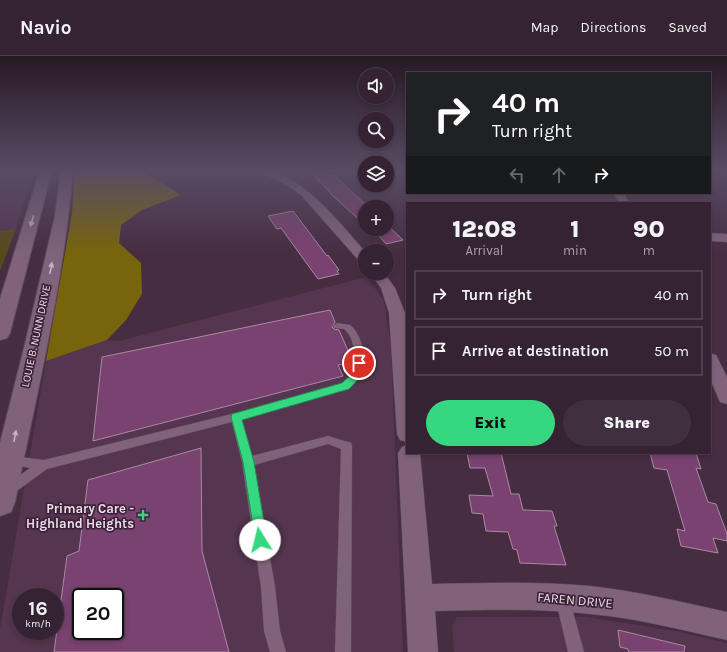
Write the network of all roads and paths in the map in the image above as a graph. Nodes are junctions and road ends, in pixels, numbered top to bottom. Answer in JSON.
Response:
{"nodes":[{"id":1,"x":38,"y":198,"type":"edge"},
{"id":2,"x":64,"y":198,"type":"edge"},
{"id":3,"x":309,"y":198,"type":"edge"},
{"id":4,"x":711,"y":237,"type":"edge"},
{"id":5,"x":727,"y":238,"type":"edge"},
{"id":6,"x":358,"y":251,"type":"edge"},
{"id":7,"x":382,"y":280,"type":"edge"},
{"id":8,"x":337,"y":326,"type":"dead end"},
{"id":9,"x":0,"y":333,"type":"edge"},
{"id":10,"x":717,"y":362,"type":"edge"},
{"id":11,"x":727,"y":397,"type":"edge"},
{"id":12,"x":236,"y":417,"type":"junction"},
{"id":13,"x":406,"y":422,"type":"edge"},
{"id":14,"x":408,"y":454,"type":"edge"},
{"id":15,"x":10,"y":460,"type":"junction"},
{"id":16,"x":248,"y":462,"type":"junction"},
{"id":17,"x":44,"y":465,"type":"junction"},
{"id":18,"x":1,"y":498,"type":"edge"},
{"id":19,"x":420,"y":598,"type":"junction"},
{"id":20,"x":562,"y":598,"type":"junction"},
{"id":21,"x":727,"y":626,"type":"edge"},
{"id":22,"x":278,"y":652,"type":"edge"},
{"id":23,"x":343,"y":652,"type":"edge"},
{"id":24,"x":423,"y":652,"type":"edge"},
{"id":25,"x":576,"y":652,"type":"edge"}],
"edges":[{"from":1,"to":9,"type":"main road","one_way":true},
{"from":15,"to":2,"type":"main road","name":"LOUIE B. NUNN DRIVE","one_way":true},
{"from":3,"to":6,"type":"street"},
{"from":4,"to":5,"type":"street"},
{"from":7,"to":13,"type":"street"},
{"from":8,"to":12,"type":"lane"},
{"from":10,"to":11,"type":"street"},
{"from":12,"to":16,"type":"lane"},
{"from":12,"to":17,"type":"lane"},
{"from":14,"to":19,"type":"street"},
{"from":15,"to":17,"type":"lane"},
{"from":15,"to":18,"type":"main road","name":"LOUIE B. NUNN DRIVE"},
{"from":16,"to":22,"type":"lane"},
{"from":16,"to":23,"type":"lane"},
{"from":17,"to":18,"type":"lane"},
{"from":19,"to":20,"type":"street","name":"FAREN DRIVE"},
{"from":19,"to":24,"type":"street"},
{"from":20,"to":21,"type":"street","name":"FAREN DRIVE"},
{"from":20,"to":25,"type":"lane"}]}
